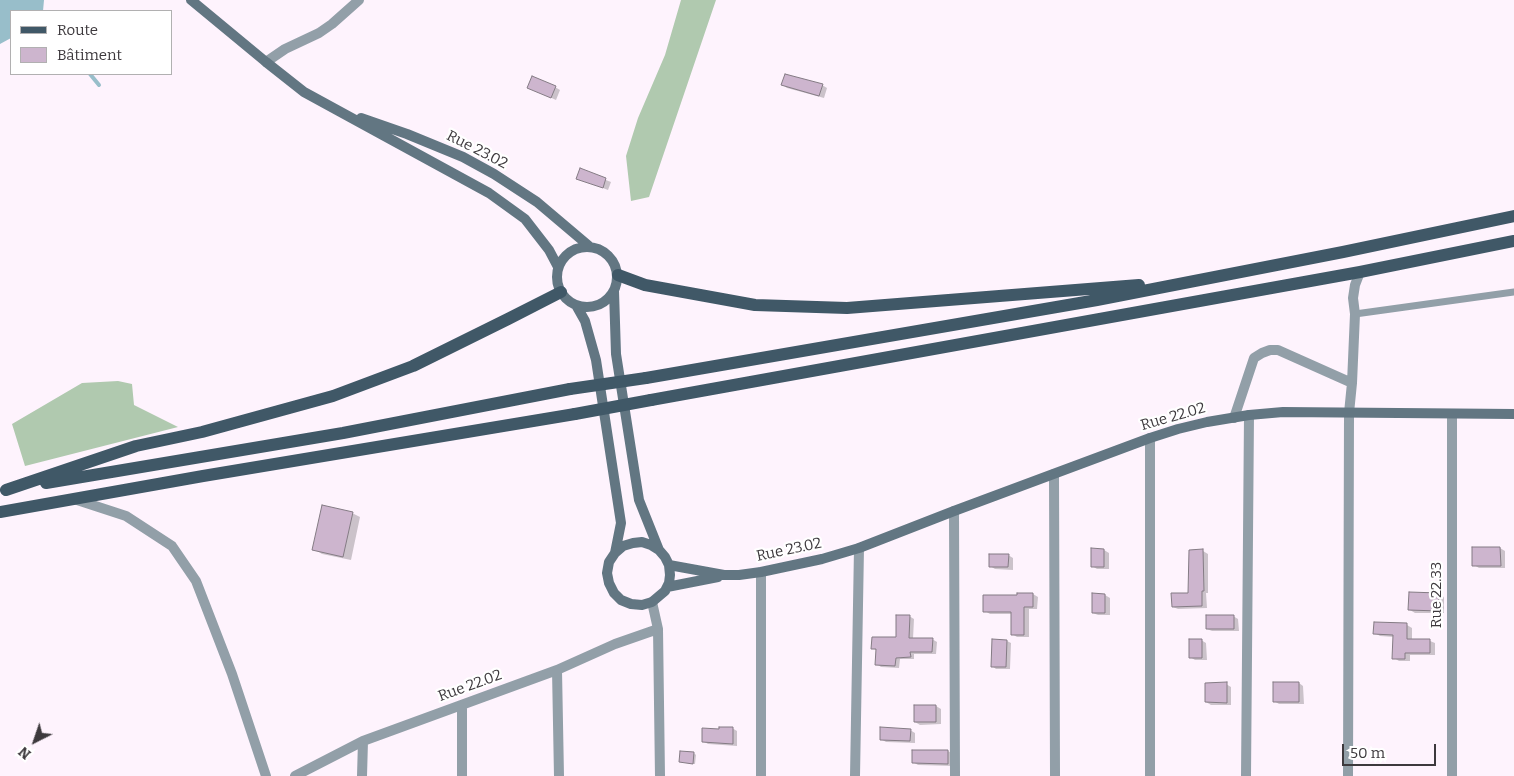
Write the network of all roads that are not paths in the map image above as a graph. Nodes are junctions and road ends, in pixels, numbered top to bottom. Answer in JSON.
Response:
{"nodes":[{"id":1,"x":192,"y":0,"type":"edge"},
{"id":2,"x":359,"y":0,"type":"edge"},
{"id":3,"x":266,"y":62,"type":"junction"},
{"id":4,"x":336,"y":109,"type":"junction"},
{"id":5,"x":1514,"y":212,"type":"edge"},
{"id":6,"x":1514,"y":216,"type":"edge"},
{"id":7,"x":1479,"y":224,"type":"junction"},
{"id":8,"x":1514,"y":241,"type":"edge"},
{"id":9,"x":1514,"y":245,"type":"edge"},
{"id":10,"x":589,"y":246,"type":"junction"},
{"id":11,"x":1476,"y":248,"type":"junction"},
{"id":12,"x":558,"y":267,"type":"junction"},
{"id":13,"x":1360,"y":272,"type":"junction"},
{"id":14,"x":618,"y":275,"type":"junction"},
{"id":15,"x":1199,"y":280,"type":"junction"},
{"id":16,"x":614,"y":291,"type":"junction"},
{"id":17,"x":561,"y":292,"type":"junction"},
{"id":18,"x":1514,"y":292,"type":"edge"},
{"id":19,"x":576,"y":305,"type":"junction"},
{"id":20,"x":1355,"y":314,"type":"junction"},
{"id":21,"x":1352,"y":383,"type":"junction"},
{"id":22,"x":1349,"y":413,"type":"junction"},
{"id":23,"x":1452,"y":414,"type":"junction"},
{"id":24,"x":1514,"y":414,"type":"edge"},
{"id":25,"x":1249,"y":415,"type":"junction"},
{"id":26,"x":1234,"y":418,"type":"junction"},
{"id":27,"x":1150,"y":438,"type":"junction"},
{"id":28,"x":1054,"y":474,"type":"junction"},
{"id":29,"x":3,"y":490,"type":"edge"},
{"id":30,"x":73,"y":499,"type":"junction"},
{"id":31,"x":954,"y":511,"type":"junction"},
{"id":32,"x":0,"y":512,"type":"edge"},
{"id":33,"x":859,"y":548,"type":"junction"},
{"id":34,"x":659,"y":550,"type":"junction"},
{"id":35,"x":615,"y":553,"type":"junction"},
{"id":36,"x":669,"y":565,"type":"junction"},
{"id":37,"x":761,"y":572,"type":"junction"},
{"id":38,"x":724,"y":575,"type":"junction"},
{"id":39,"x":667,"y":587,"type":"junction"},
{"id":40,"x":652,"y":602,"type":"junction"},
{"id":41,"x":658,"y":629,"type":"junction"},
{"id":42,"x":557,"y":670,"type":"junction"},
{"id":43,"x":462,"y":706,"type":"junction"},
{"id":44,"x":363,"y":741,"type":"junction"},
{"id":45,"x":266,"y":776,"type":"edge"},
{"id":46,"x":295,"y":776,"type":"edge"},
{"id":47,"x":362,"y":776,"type":"edge"},
{"id":48,"x":462,"y":776,"type":"edge"},
{"id":49,"x":559,"y":776,"type":"edge"},
{"id":50,"x":660,"y":776,"type":"edge"},
{"id":51,"x":761,"y":776,"type":"edge"},
{"id":52,"x":855,"y":776,"type":"edge"},
{"id":53,"x":955,"y":776,"type":"edge"},
{"id":54,"x":1055,"y":776,"type":"edge"},
{"id":55,"x":1150,"y":776,"type":"edge"},
{"id":56,"x":1246,"y":776,"type":"edge"},
{"id":57,"x":1348,"y":776,"type":"edge"},
{"id":58,"x":1452,"y":776,"type":"edge"}],
"edges":[{"from":1,"to":3,"type":"street","name":"Rue 23.02"},
{"from":2,"to":3,"type":"street"},
{"from":3,"to":4,"type":"street","name":"Rue 23.02"},
{"from":4,"to":10,"type":"street","name":"Rue 23.02"},
{"from":4,"to":12,"type":"street","name":"Rue 23.02"},
{"from":5,"to":7,"type":"main road"},
{"from":6,"to":7,"type":"main road"},
{"from":7,"to":15,"type":"main road"},
{"from":8,"to":11,"type":"main road"},
{"from":9,"to":11,"type":"main road"},
{"from":10,"to":12,"type":"street"},
{"from":10,"to":14,"type":"street","name":"Rue 23.02"},
{"from":11,"to":13,"type":"main road"},
{"from":12,"to":17,"type":"street","name":"Rue 23.02"},
{"from":13,"to":20,"type":"street"},
{"from":13,"to":30,"type":"main road","bridge":true},
{"from":14,"to":15,"type":"main road"},
{"from":14,"to":16,"type":"street"},
{"from":15,"to":29,"type":"main road","bridge":true},
{"from":16,"to":19,"type":"street"},
{"from":16,"to":34,"type":"street"},
{"from":17,"to":19,"type":"street"},
{"from":17,"to":29,"type":"main road"},
{"from":18,"to":20,"type":"lane"},
{"from":19,"to":35,"type":"street"},
{"from":20,"to":21,"type":"street"},
{"from":21,"to":22,"type":"street"},
{"from":21,"to":26,"type":"street"},
{"from":22,"to":23,"type":"street","name":"Rue 22.02"},
{"from":22,"to":25,"type":"street","name":"Rue 22.02"},
{"from":22,"to":57,"type":"street"},
{"from":23,"to":24,"type":"street","name":"Rue 22.02"},
{"from":23,"to":58,"type":"street","name":"Rue 22.33"},
{"from":25,"to":26,"type":"street","name":"Rue 22.02"},
{"from":25,"to":56,"type":"street"},
{"from":26,"to":27,"type":"street","name":"Rue 22.02"},
{"from":27,"to":28,"type":"street","name":"Rue 22.02"},
{"from":27,"to":55,"type":"street"},
{"from":28,"to":31,"type":"street","name":"Rue 22.02"},
{"from":28,"to":54,"type":"street"},
{"from":30,"to":32,"type":"main road"},
{"from":30,"to":45,"type":"street"},
{"from":31,"to":33,"type":"street","name":"Rue 22.02"},
{"from":31,"to":53,"type":"street"},
{"from":33,"to":37,"type":"street","name":"Rue 23.02"},
{"from":33,"to":52,"type":"street"},
{"from":34,"to":35,"type":"street"},
{"from":34,"to":36,"type":"street"},
{"from":35,"to":40,"type":"street"},
{"from":36,"to":38,"type":"street","name":"Rue 23.02"},
{"from":36,"to":39,"type":"street"},
{"from":37,"to":38,"type":"street","name":"Rue 23.02"},
{"from":37,"to":51,"type":"street"},
{"from":38,"to":39,"type":"street","name":"Rue 23.02"},
{"from":39,"to":40,"type":"street"},
{"from":40,"to":41,"type":"street"},
{"from":41,"to":42,"type":"street","name":"Rue 22.02"},
{"from":41,"to":50,"type":"street"},
{"from":42,"to":43,"type":"street","name":"Rue 22.02"},
{"from":42,"to":49,"type":"street"},
{"from":43,"to":44,"type":"street","name":"Rue 22.02"},
{"from":43,"to":48,"type":"street"},
{"from":44,"to":46,"type":"street","name":"Rue 22.02"},
{"from":44,"to":47,"type":"street"}]}
